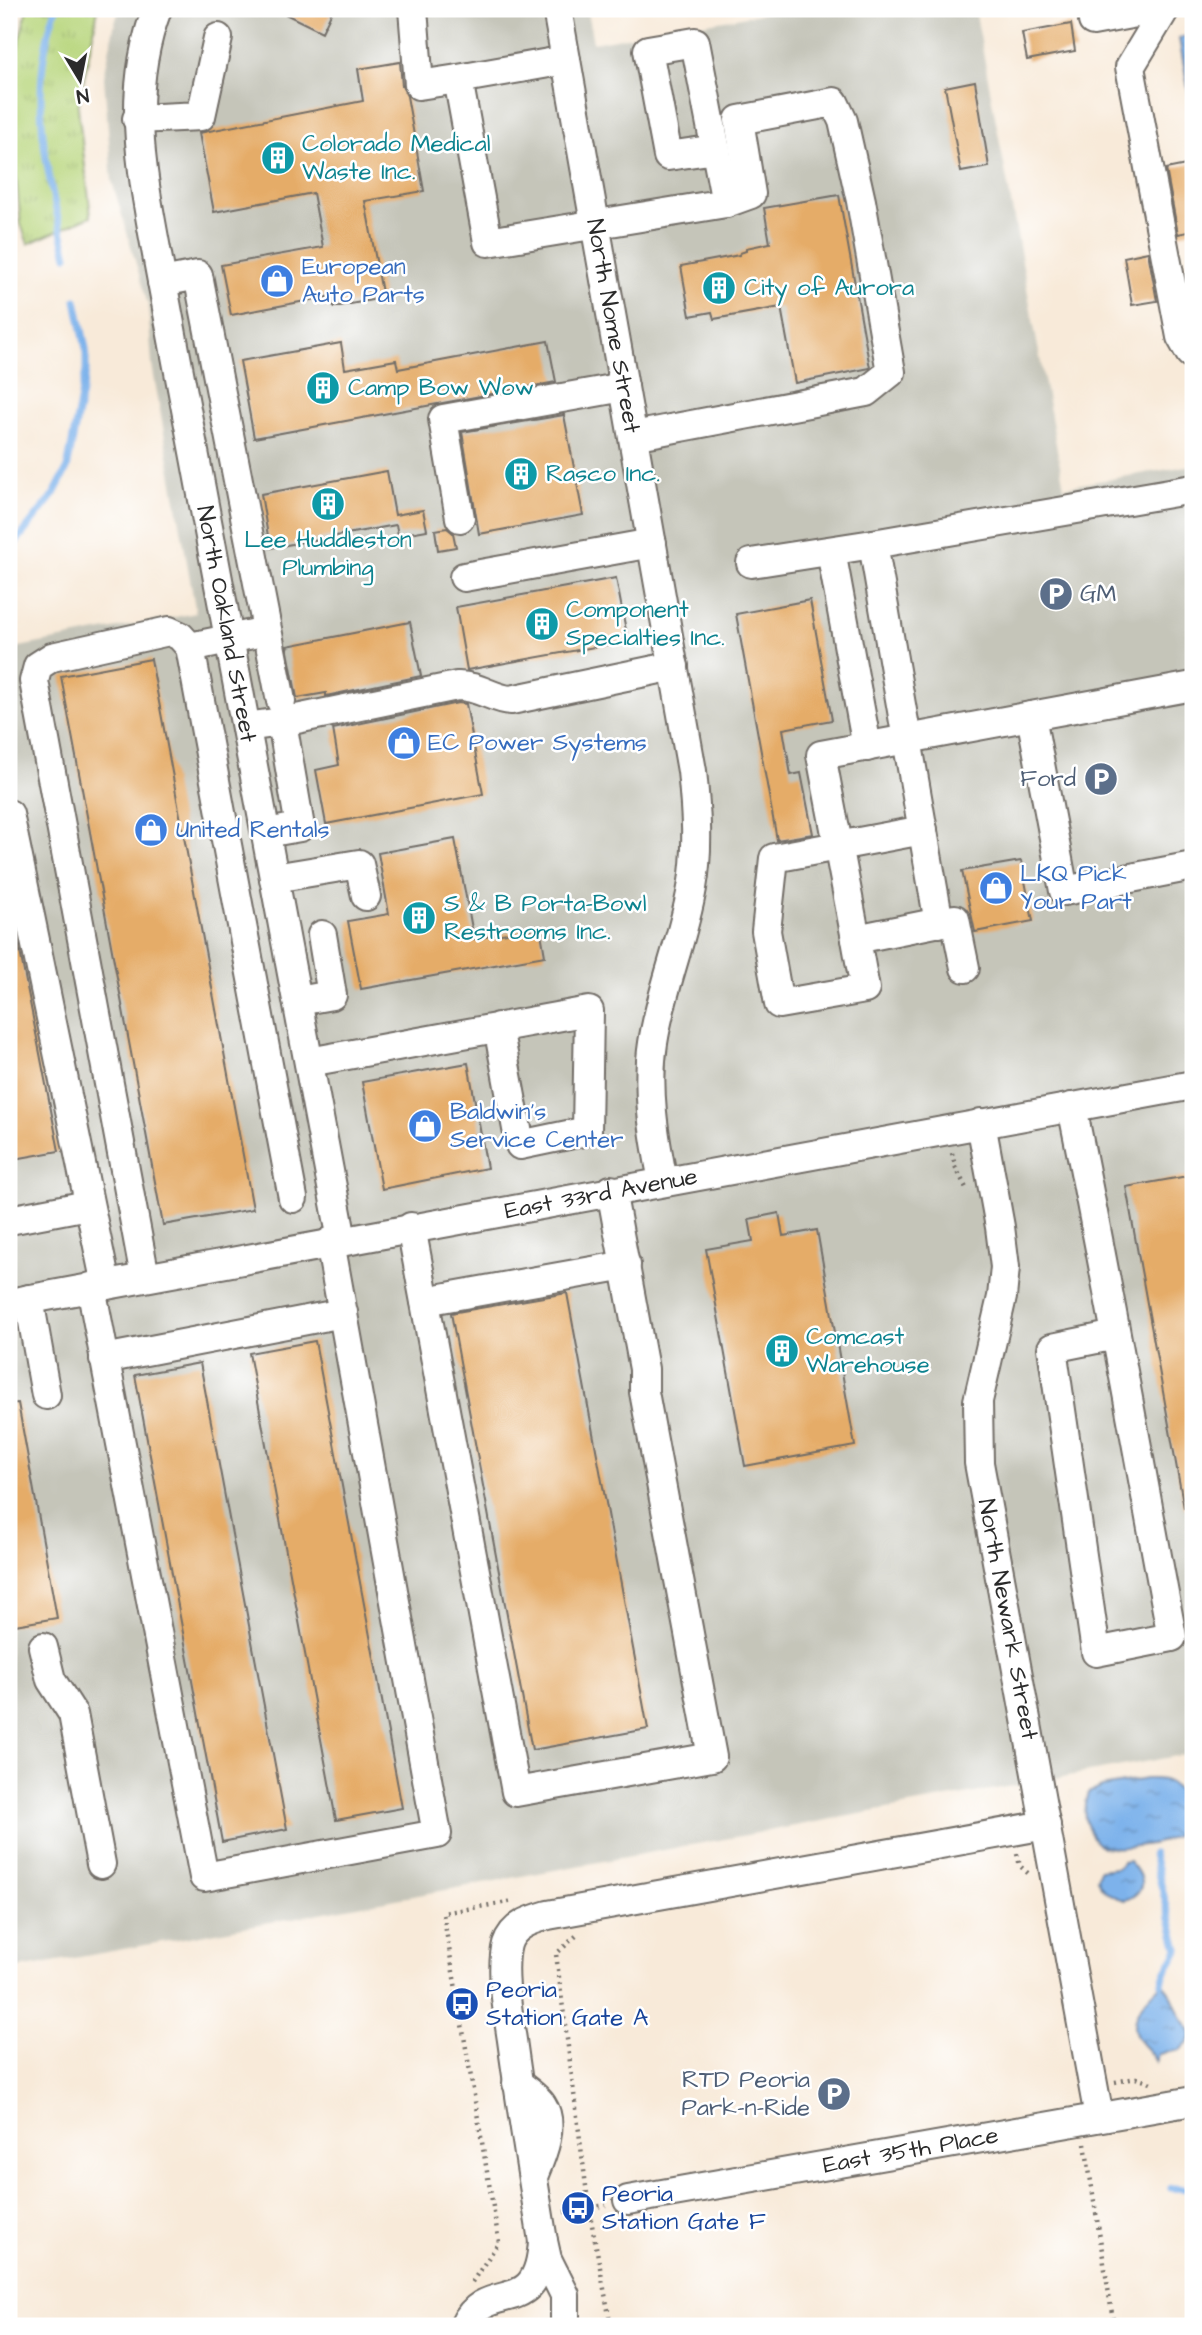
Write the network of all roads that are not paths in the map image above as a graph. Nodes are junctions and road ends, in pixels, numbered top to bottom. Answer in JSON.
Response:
{"nodes":[{"id":1,"x":157,"y":9,"type":"edge"},
{"id":2,"x":413,"y":9,"type":"edge"},
{"id":3,"x":1158,"y":9,"type":"edge"},
{"id":4,"x":1165,"y":9,"type":"edge"},
{"id":5,"x":563,"y":10,"type":"edge"},
{"id":6,"x":1093,"y":20,"type":"dead end"},
{"id":7,"x":218,"y":38,"type":"dead end"},
{"id":8,"x":566,"y":60,"type":"junction"},
{"id":9,"x":458,"y":79,"type":"junction"},
{"id":10,"x":138,"y":119,"type":"junction"},
{"id":11,"x":716,"y":149,"type":"dead end"},
{"id":12,"x":726,"y":203,"type":"junction"},
{"id":13,"x":595,"y":225,"type":"junction"},
{"id":14,"x":162,"y":282,"type":"junction"},
{"id":15,"x":1193,"y":354,"type":"edge"},
{"id":16,"x":624,"y":387,"type":"junction"},
{"id":17,"x":633,"y":436,"type":"junction"},
{"id":18,"x":1193,"y":489,"type":"edge"},
{"id":19,"x":460,"y":517,"type":"dead end"},
{"id":20,"x":652,"y":543,"type":"junction"},
{"id":21,"x":873,"y":544,"type":"junction"},
{"id":22,"x":831,"y":551,"type":"junction"},
{"id":23,"x":751,"y":564,"type":"dead end"},
{"id":24,"x":464,"y":577,"type":"dead end"},
{"id":25,"x":267,"y":631,"type":"junction"},
{"id":26,"x":229,"y":639,"type":"junction"},
{"id":27,"x":190,"y":646,"type":"junction"},
{"id":28,"x":674,"y":666,"type":"junction"},
{"id":29,"x":1193,"y":686,"type":"edge"},
{"id":30,"x":281,"y":712,"type":"junction"},
{"id":31,"x":1031,"y":716,"type":"junction"},
{"id":32,"x":203,"y":717,"type":"junction"},
{"id":33,"x":244,"y":718,"type":"junction"},
{"id":34,"x":907,"y":740,"type":"junction"},
{"id":35,"x":867,"y":747,"type":"junction"},
{"id":36,"x":9,"y":814,"type":"edge"},
{"id":37,"x":923,"y":831,"type":"junction"},
{"id":38,"x":268,"y":841,"type":"junction"},
{"id":39,"x":837,"y":846,"type":"junction"},
{"id":40,"x":229,"y":856,"type":"junction"},
{"id":41,"x":1193,"y":866,"type":"edge"},
{"id":42,"x":274,"y":878,"type":"junction"},
{"id":43,"x":366,"y":896,"type":"dead end"},
{"id":44,"x":939,"y":923,"type":"junction"},
{"id":45,"x":321,"y":935,"type":"dead end"},
{"id":46,"x":856,"y":939,"type":"junction"},
{"id":47,"x":965,"y":968,"type":"dead end"},
{"id":48,"x":255,"y":995,"type":"junction"},
{"id":49,"x":296,"y":995,"type":"junction"},
{"id":50,"x":498,"y":1027,"type":"junction"},
{"id":51,"x":309,"y":1062,"type":"junction"},
{"id":52,"x":1193,"y":1085,"type":"edge"},
{"id":53,"x":1072,"y":1107,"type":"junction"},
{"id":54,"x":981,"y":1123,"type":"junction"},
{"id":55,"x":322,"y":1129,"type":"junction"},
{"id":56,"x":282,"y":1136,"type":"junction"},
{"id":57,"x":663,"y":1181,"type":"junction"},
{"id":58,"x":611,"y":1190,"type":"junction"},
{"id":59,"x":293,"y":1198,"type":"dead end"},
{"id":60,"x":88,"y":1205,"type":"junction"},
{"id":61,"x":9,"y":1220,"type":"edge"},
{"id":62,"x":411,"y":1227,"type":"junction"},
{"id":63,"x":336,"y":1241,"type":"junction"},
{"id":64,"x":626,"y":1265,"type":"junction"},
{"id":65,"x":145,"y":1277,"type":"junction"},
{"id":66,"x":98,"y":1286,"type":"junction"},
{"id":67,"x":19,"y":1301,"type":"edge"},
{"id":68,"x":425,"y":1301,"type":"junction"},
{"id":69,"x":343,"y":1313,"type":"junction"},
{"id":70,"x":1116,"y":1335,"type":"junction"},
{"id":71,"x":104,"y":1359,"type":"junction"},
{"id":72,"x":46,"y":1395,"type":"dead end"},
{"id":73,"x":43,"y":1647,"type":"dead end"},
{"id":74,"x":1046,"y":1825,"type":"junction"},
{"id":75,"x":101,"y":1864,"type":"dead end"},
{"id":76,"x":1193,"y":2101,"type":"edge"},
{"id":77,"x":1099,"y":2117,"type":"junction"},
{"id":78,"x":628,"y":2200,"type":"dead end"},
{"id":79,"x":543,"y":2241,"type":"junction"},
{"id":80,"x":464,"y":2326,"type":"edge"},
{"id":81,"x":565,"y":2326,"type":"edge"}],
"edges":[{"from":1,"to":10,"type":"street","name":"North Oakland Street"},
{"from":2,"to":9,"type":"street"},
{"from":3,"to":6,"type":"street"},
{"from":4,"to":15,"type":"street"},
{"from":5,"to":8,"type":"street","name":"North Nome Street"},
{"from":7,"to":10,"type":"street"},
{"from":8,"to":9,"type":"street"},
{"from":8,"to":13,"type":"street","name":"North Nome Street"},
{"from":9,"to":13,"type":"street"},
{"from":10,"to":14,"type":"street","name":"North Oakland Street"},
{"from":11,"to":12,"type":"street"},
{"from":12,"to":13,"type":"street"},
{"from":12,"to":17,"type":"street"},
{"from":13,"to":16,"type":"street","name":"North Nome Street"},
{"from":14,"to":25,"type":"street"},
{"from":14,"to":26,"type":"street","name":"North Oakland Street"},
{"from":16,"to":17,"type":"street","name":"North Nome Street"},
{"from":16,"to":19,"type":"street"},
{"from":17,"to":20,"type":"street","name":"North Nome Street"},
{"from":18,"to":21,"type":"street"},
{"from":20,"to":24,"type":"street"},
{"from":20,"to":28,"type":"street","name":"North Nome Street"},
{"from":21,"to":22,"type":"street"},
{"from":21,"to":34,"type":"street"},
{"from":22,"to":23,"type":"street"},
{"from":22,"to":35,"type":"street"},
{"from":25,"to":26,"type":"street"},
{"from":25,"to":30,"type":"street"},
{"from":26,"to":27,"type":"street"},
{"from":26,"to":33,"type":"street","name":"North Oakland Street"},
{"from":27,"to":32,"type":"street"},
{"from":27,"to":65,"type":"street"},
{"from":28,"to":30,"type":"street"},
{"from":28,"to":57,"type":"street","name":"North Nome Street"},
{"from":29,"to":31,"type":"street"},
{"from":30,"to":33,"type":"street"},
{"from":30,"to":38,"type":"street"},
{"from":31,"to":34,"type":"street"},
{"from":31,"to":41,"type":"street"},
{"from":32,"to":33,"type":"street"},
{"from":32,"to":40,"type":"street"},
{"from":33,"to":38,"type":"street","name":"North Oakland Street"},
{"from":34,"to":35,"type":"street"},
{"from":34,"to":37,"type":"street"},
{"from":35,"to":39,"type":"street"},
{"from":36,"to":60,"type":"street"},
{"from":37,"to":39,"type":"street"},
{"from":37,"to":44,"type":"street"},
{"from":38,"to":40,"type":"street"},
{"from":38,"to":42,"type":"street","name":"North Oakland Street"},
{"from":39,"to":46,"type":"street"},
{"from":39,"to":46,"type":"street"},
{"from":40,"to":48,"type":"street"},
{"from":42,"to":43,"type":"street"},
{"from":42,"to":49,"type":"street","name":"North Oakland Street"},
{"from":44,"to":46,"type":"street"},
{"from":44,"to":47,"type":"street"},
{"from":45,"to":49,"type":"street"},
{"from":48,"to":49,"type":"street"},
{"from":48,"to":56,"type":"street"},
{"from":49,"to":51,"type":"street","name":"North Oakland Street"},
{"from":50,"to":50,"type":"street"},
{"from":50,"to":51,"type":"street"},
{"from":51,"to":55,"type":"street","name":"North Oakland Street"},
{"from":52,"to":53,"type":"street","name":"East 33rd Avenue"},
{"from":53,"to":54,"type":"street","name":"East 33rd Avenue"},
{"from":53,"to":70,"type":"street"},
{"from":54,"to":57,"type":"street","name":"East 33rd Avenue"},
{"from":54,"to":74,"type":"street","name":"North Newark Street"},
{"from":55,"to":56,"type":"street"},
{"from":55,"to":63,"type":"street","name":"North Oakland Street"},
{"from":56,"to":59,"type":"street"},
{"from":57,"to":58,"type":"street","name":"East 33rd Avenue"},
{"from":58,"to":62,"type":"street","name":"East 33rd Avenue"},
{"from":58,"to":64,"type":"street"},
{"from":60,"to":61,"type":"street"},
{"from":60,"to":66,"type":"street"},
{"from":62,"to":63,"type":"street","name":"East 33rd Avenue"},
{"from":62,"to":68,"type":"street"},
{"from":63,"to":65,"type":"street","name":"East 33rd Avenue"},
{"from":63,"to":69,"type":"street","name":"North Oakland Street"},
{"from":64,"to":68,"type":"street"},
{"from":64,"to":68,"type":"street"},
{"from":65,"to":66,"type":"street","name":"East 33rd Avenue"},
{"from":66,"to":67,"type":"street","name":"East 33rd Avenue"},
{"from":66,"to":71,"type":"street"},
{"from":67,"to":72,"type":"street"},
{"from":69,"to":71,"type":"street"},
{"from":69,"to":71,"type":"street","name":"North Oakland Street"},
{"from":70,"to":70,"type":"street"},
{"from":73,"to":75,"type":"street"},
{"from":74,"to":77,"type":"street","name":"North Newark Street"},
{"from":74,"to":79,"type":"street"},
{"from":76,"to":77,"type":"street","name":"East 35th Place"},
{"from":77,"to":78,"type":"street","name":"East 35th Place"},
{"from":79,"to":80,"type":"street"},
{"from":79,"to":81,"type":"street"}]}
